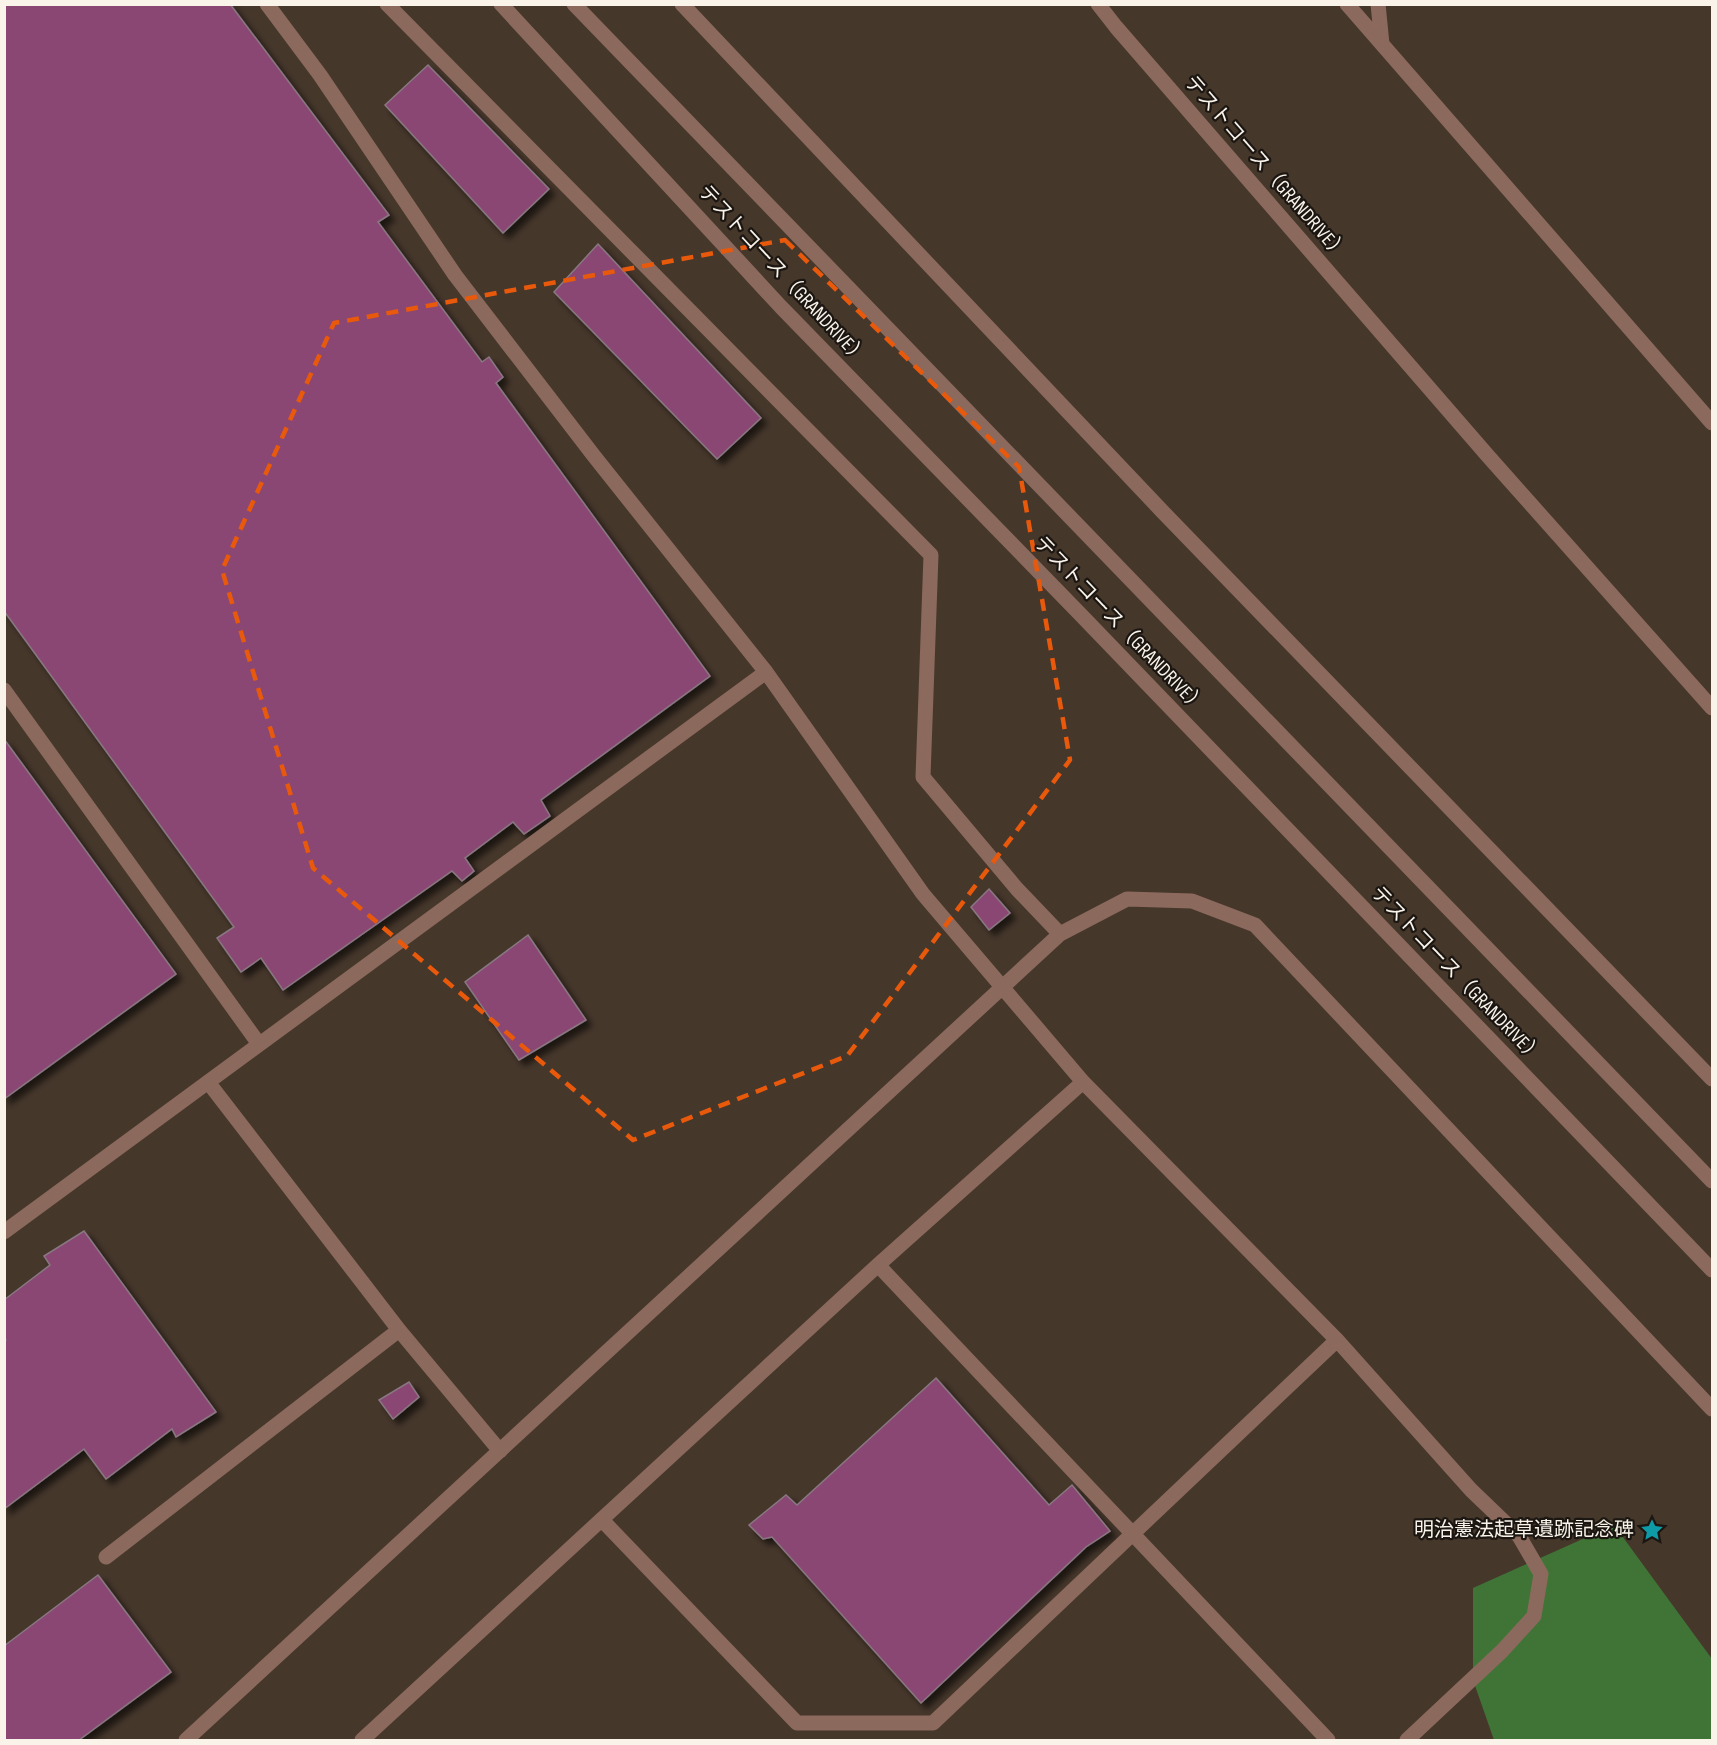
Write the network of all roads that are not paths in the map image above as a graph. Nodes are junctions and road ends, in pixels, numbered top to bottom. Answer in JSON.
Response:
{"nodes":[{"id":1,"x":267,"y":4,"type":"edge"},
{"id":2,"x":387,"y":4,"type":"edge"},
{"id":3,"x":501,"y":4,"type":"edge"},
{"id":4,"x":574,"y":4,"type":"edge"},
{"id":5,"x":682,"y":4,"type":"edge"},
{"id":6,"x":1098,"y":4,"type":"edge"},
{"id":7,"x":1347,"y":4,"type":"edge"},
{"id":8,"x":1378,"y":4,"type":"edge"},
{"id":9,"x":1382,"y":44,"type":"junction"},
{"id":10,"x":1713,"y":423,"type":"edge"},
{"id":11,"x":766,"y":672,"type":"junction"},
{"id":12,"x":4,"y":690,"type":"edge"},
{"id":13,"x":1713,"y":708,"type":"edge"},
{"id":14,"x":1060,"y":934,"type":"junction"},
{"id":15,"x":259,"y":1044,"type":"junction"},
{"id":16,"x":1713,"y":1079,"type":"edge"},
{"id":17,"x":208,"y":1082,"type":"junction"},
{"id":18,"x":1083,"y":1082,"type":"junction"},
{"id":19,"x":1713,"y":1181,"type":"edge"},
{"id":20,"x":4,"y":1232,"type":"edge"},
{"id":21,"x":878,"y":1265,"type":"junction"},
{"id":22,"x":1713,"y":1270,"type":"edge"},
{"id":23,"x":399,"y":1330,"type":"junction"},
{"id":24,"x":1337,"y":1340,"type":"junction"},
{"id":25,"x":1713,"y":1409,"type":"edge"},
{"id":26,"x":500,"y":1451,"type":"junction"},
{"id":27,"x":602,"y":1520,"type":"junction"},
{"id":28,"x":1132,"y":1534,"type":"junction"},
{"id":29,"x":106,"y":1557,"type":"dead end"},
{"id":30,"x":186,"y":1740,"type":"edge"},
{"id":31,"x":362,"y":1740,"type":"edge"},
{"id":32,"x":1328,"y":1740,"type":"edge"},
{"id":33,"x":1407,"y":1740,"type":"edge"}],
"edges":[{"from":1,"to":11,"type":"street"},
{"from":2,"to":14,"type":"street"},
{"from":3,"to":22,"type":"street","name":"テストコース（GRANDRIVE）"},
{"from":4,"to":19,"type":"street"},
{"from":5,"to":16,"type":"street"},
{"from":6,"to":13,"type":"street","name":"テストコース（GRANDRIVE）"},
{"from":7,"to":9,"type":"street"},
{"from":8,"to":9,"type":"street"},
{"from":9,"to":10,"type":"street"},
{"from":11,"to":15,"type":"street"},
{"from":11,"to":18,"type":"street"},
{"from":12,"to":15,"type":"street"},
{"from":14,"to":25,"type":"street"},
{"from":14,"to":26,"type":"street"},
{"from":15,"to":17,"type":"street"},
{"from":17,"to":20,"type":"street"},
{"from":17,"to":23,"type":"street"},
{"from":18,"to":21,"type":"street"},
{"from":18,"to":24,"type":"street"},
{"from":21,"to":27,"type":"street"},
{"from":21,"to":28,"type":"street"},
{"from":23,"to":26,"type":"street"},
{"from":23,"to":29,"type":"street"},
{"from":24,"to":28,"type":"street"},
{"from":24,"to":33,"type":"street"},
{"from":26,"to":30,"type":"street"},
{"from":27,"to":28,"type":"street"},
{"from":27,"to":31,"type":"street"},
{"from":28,"to":32,"type":"street"}]}
